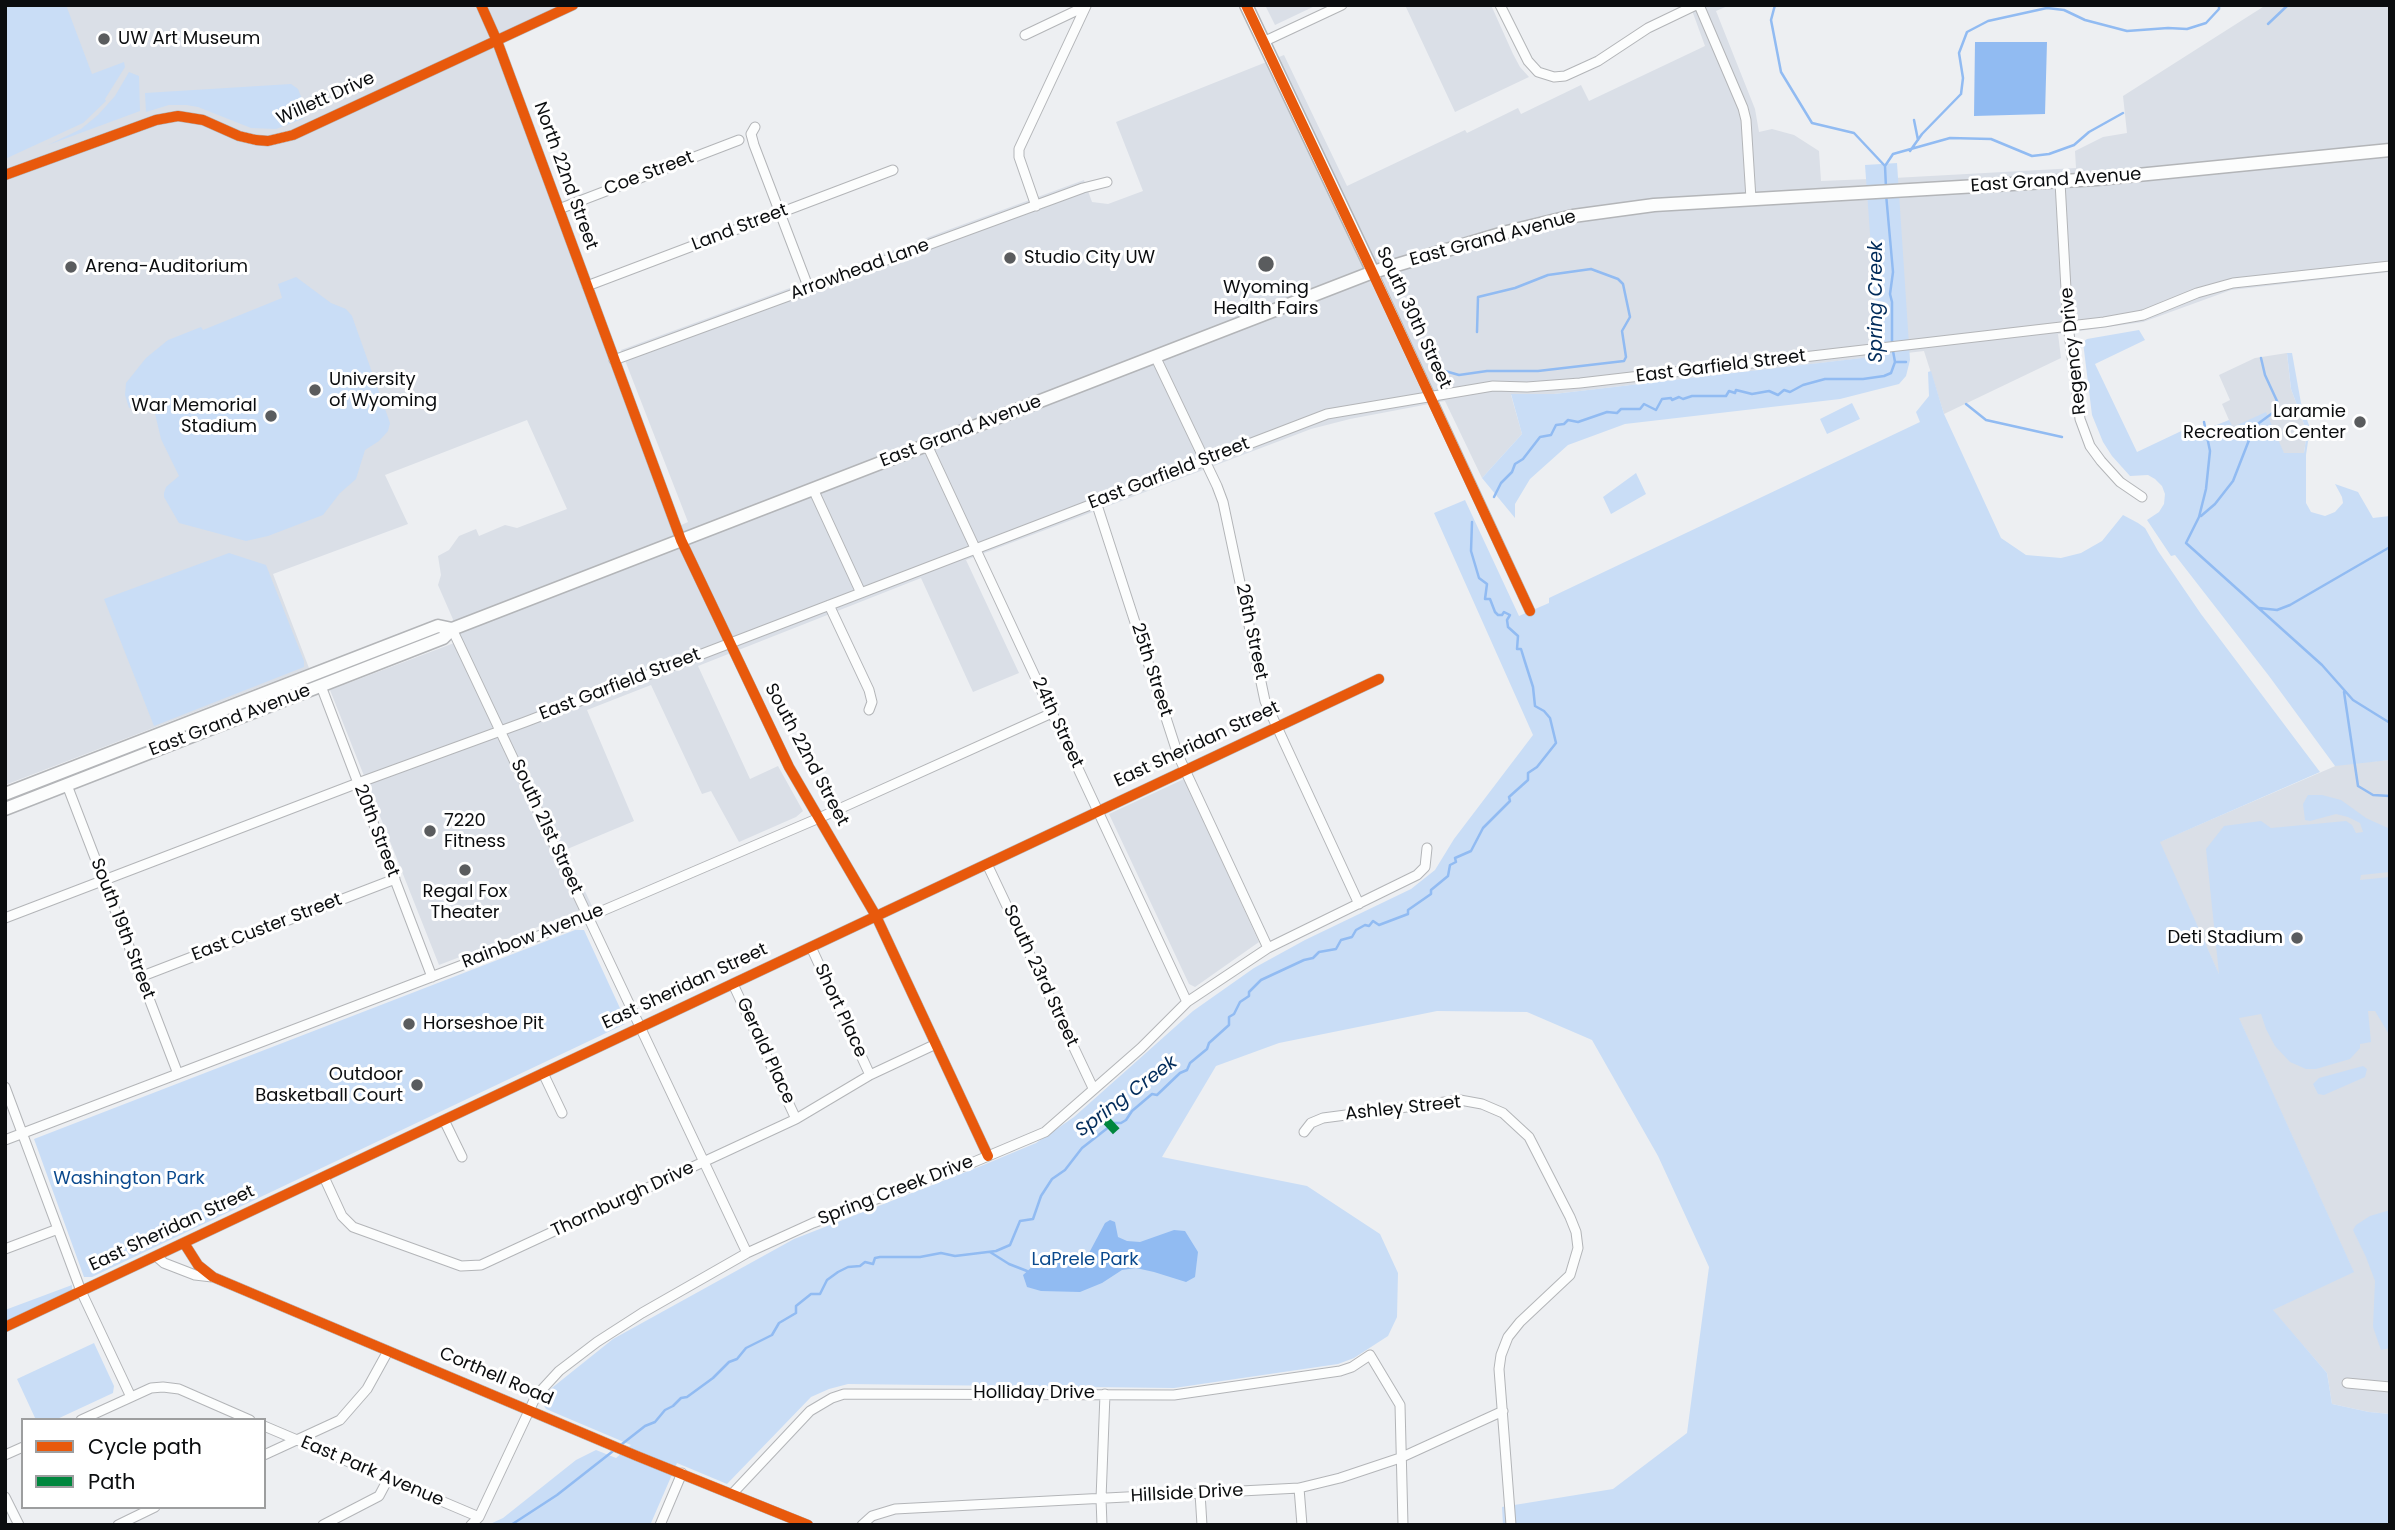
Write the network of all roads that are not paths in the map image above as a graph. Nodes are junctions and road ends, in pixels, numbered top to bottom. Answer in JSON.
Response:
{"nodes":[{"id":1,"x":481,"y":5,"type":"edge"},
{"id":2,"x":573,"y":5,"type":"edge"},
{"id":3,"x":1245,"y":5,"type":"edge"},
{"id":4,"x":1342,"y":5,"type":"edge"},
{"id":5,"x":1500,"y":5,"type":"edge"},
{"id":6,"x":1698,"y":5,"type":"edge"},
{"id":7,"x":1087,"y":6,"type":"edge"},
{"id":8,"x":1025,"y":35,"type":"dead end"},
{"id":9,"x":497,"y":41,"type":"junction"},
{"id":10,"x":1263,"y":42,"type":"junction"},
{"id":11,"x":755,"y":127,"type":"dead end"},
{"id":12,"x":739,"y":140,"type":"dead end"},
{"id":13,"x":2390,"y":150,"type":"edge"},
{"id":14,"x":893,"y":170,"type":"dead end"},
{"id":15,"x":5,"y":176,"type":"edge"},
{"id":16,"x":1107,"y":182,"type":"dead end"},
{"id":17,"x":2060,"y":182,"type":"junction"},
{"id":18,"x":1751,"y":199,"type":"junction"},
{"id":19,"x":1036,"y":206,"type":"junction"},
{"id":20,"x":559,"y":209,"type":"junction"},
{"id":21,"x":779,"y":213,"type":"junction"},
{"id":22,"x":2390,"y":266,"type":"edge"},
{"id":23,"x":1373,"y":272,"type":"junction"},
{"id":24,"x":587,"y":286,"type":"junction"},
{"id":25,"x":809,"y":289,"type":"junction"},
{"id":26,"x":2068,"y":325,"type":"junction"},
{"id":27,"x":1155,"y":356,"type":"junction"},
{"id":28,"x":614,"y":360,"type":"junction"},
{"id":29,"x":1430,"y":396,"type":"junction"},
{"id":30,"x":927,"y":445,"type":"junction"},
{"id":31,"x":1205,"y":460,"type":"junction"},
{"id":32,"x":813,"y":489,"type":"junction"},
{"id":33,"x":2142,"y":497,"type":"dead end"},
{"id":34,"x":1096,"y":502,"type":"junction"},
{"id":35,"x":681,"y":540,"type":"junction"},
{"id":36,"x":976,"y":549,"type":"junction"},
{"id":37,"x":861,"y":593,"type":"junction"},
{"id":38,"x":829,"y":605,"type":"junction"},
{"id":39,"x":1530,"y":611,"type":"dead end"},
{"id":40,"x":452,"y":629,"type":"junction"},
{"id":41,"x":730,"y":643,"type":"junction"},
{"id":42,"x":1379,"y":679,"type":"dead end"},
{"id":43,"x":321,"y":686,"type":"junction"},
{"id":44,"x":869,"y":710,"type":"dead end"},
{"id":45,"x":1052,"y":713,"type":"junction"},
{"id":46,"x":1277,"y":727,"type":"junction"},
{"id":47,"x":500,"y":731,"type":"junction"},
{"id":48,"x":1185,"y":770,"type":"junction"},
{"id":49,"x":358,"y":783,"type":"junction"},
{"id":50,"x":67,"y":785,"type":"junction"},
{"id":51,"x":5,"y":794,"type":"edge"},
{"id":52,"x":5,"y":809,"type":"edge"},
{"id":53,"x":1098,"y":811,"type":"junction"},
{"id":54,"x":819,"y":818,"type":"junction"},
{"id":55,"x":1427,"y":848,"type":"dead end"},
{"id":56,"x":987,"y":864,"type":"junction"},
{"id":57,"x":395,"y":879,"type":"junction"},
{"id":58,"x":104,"y":880,"type":"junction"},
{"id":59,"x":1359,"y":904,"type":"junction"},
{"id":60,"x":876,"y":916,"type":"junction"},
{"id":61,"x":588,"y":917,"type":"junction"},
{"id":62,"x":5,"y":918,"type":"edge"},
{"id":63,"x":811,"y":947,"type":"junction"},
{"id":64,"x":1269,"y":948,"type":"junction"},
{"id":65,"x":140,"y":977,"type":"junction"},
{"id":66,"x":432,"y":977,"type":"junction"},
{"id":67,"x":733,"y":984,"type":"junction"},
{"id":68,"x":1187,"y":1002,"type":"junction"},
{"id":69,"x":640,"y":1027,"type":"junction"},
{"id":70,"x":936,"y":1044,"type":"junction"},
{"id":71,"x":543,"y":1073,"type":"junction"},
{"id":72,"x":178,"y":1074,"type":"junction"},
{"id":73,"x":870,"y":1074,"type":"junction"},
{"id":74,"x":5,"y":1087,"type":"edge"},
{"id":75,"x":1093,"y":1088,"type":"junction"},
{"id":76,"x":562,"y":1113,"type":"dead end"},
{"id":77,"x":796,"y":1119,"type":"junction"},
{"id":78,"x":444,"y":1120,"type":"junction"},
{"id":79,"x":1304,"y":1132,"type":"dead end"},
{"id":80,"x":23,"y":1133,"type":"junction"},
{"id":81,"x":5,"y":1140,"type":"edge"},
{"id":82,"x":988,"y":1156,"type":"junction"},
{"id":83,"x":462,"y":1157,"type":"dead end"},
{"id":84,"x":704,"y":1162,"type":"junction"},
{"id":85,"x":324,"y":1177,"type":"junction"},
{"id":86,"x":58,"y":1229,"type":"junction"},
{"id":87,"x":184,"y":1243,"type":"junction"},
{"id":88,"x":5,"y":1249,"type":"edge"},
{"id":89,"x":747,"y":1253,"type":"junction"},
{"id":90,"x":156,"y":1256,"type":"junction"},
{"id":91,"x":214,"y":1277,"type":"junction"},
{"id":92,"x":81,"y":1291,"type":"junction"},
{"id":93,"x":5,"y":1327,"type":"edge"},
{"id":94,"x":388,"y":1351,"type":"junction"},
{"id":95,"x":2347,"y":1383,"type":"dead end"},
{"id":96,"x":2390,"y":1387,"type":"edge"},
{"id":97,"x":1105,"y":1394,"type":"junction"},
{"id":98,"x":131,"y":1397,"type":"junction"},
{"id":99,"x":529,"y":1410,"type":"junction"},
{"id":100,"x":1503,"y":1411,"type":"junction"},
{"id":101,"x":85,"y":1418,"type":"edge"},
{"id":102,"x":245,"y":1418,"type":"edge"},
{"id":103,"x":266,"y":1427,"type":"edge"},
{"id":104,"x":297,"y":1440,"type":"junction"},
{"id":105,"x":21,"y":1448,"type":"edge"},
{"id":106,"x":266,"y":1454,"type":"edge"},
{"id":107,"x":5,"y":1455,"type":"edge"},
{"id":108,"x":1400,"y":1458,"type":"junction"},
{"id":109,"x":682,"y":1474,"type":"junction"},
{"id":110,"x":388,"y":1479,"type":"junction"},
{"id":111,"x":1299,"y":1488,"type":"junction"},
{"id":112,"x":1200,"y":1493,"type":"junction"},
{"id":113,"x":732,"y":1494,"type":"junction"},
{"id":114,"x":5,"y":1497,"type":"edge"},
{"id":115,"x":1101,"y":1499,"type":"junction"},
{"id":116,"x":151,"y":1509,"type":"edge"},
{"id":117,"x":479,"y":1517,"type":"junction"},
{"id":118,"x":19,"y":1525,"type":"edge"},
{"id":119,"x":118,"y":1525,"type":"edge"},
{"id":120,"x":323,"y":1525,"type":"edge"},
{"id":121,"x":471,"y":1525,"type":"edge"},
{"id":122,"x":660,"y":1525,"type":"edge"},
{"id":123,"x":808,"y":1525,"type":"edge"},
{"id":124,"x":862,"y":1525,"type":"edge"},
{"id":125,"x":1102,"y":1525,"type":"edge"},
{"id":126,"x":1202,"y":1525,"type":"edge"},
{"id":127,"x":1302,"y":1525,"type":"edge"},
{"id":128,"x":1403,"y":1525,"type":"edge"},
{"id":129,"x":1511,"y":1525,"type":"edge"}],
"edges":[{"from":1,"to":9,"type":"street","name":"North 22nd Street"},
{"from":2,"to":9,"type":"street","name":"Willett Drive"},
{"from":3,"to":10,"type":"main road","name":"South 30th Street"},
{"from":4,"to":10,"type":"street"},
{"from":5,"to":6,"type":"street"},
{"from":6,"to":18,"type":"street"},
{"from":7,"to":8,"type":"street"},
{"from":7,"to":19,"type":"street"},
{"from":9,"to":15,"type":"street","name":"Willett Drive"},
{"from":9,"to":20,"type":"street","name":"North 22nd Street"},
{"from":10,"to":23,"type":"main road","name":"South 30th Street"},
{"from":11,"to":21,"type":"street"},
{"from":12,"to":20,"type":"street","name":"Coe Street"},
{"from":13,"to":17,"type":"main road","name":"East Grand Avenue"},
{"from":14,"to":21,"type":"street","name":"Land Street"},
{"from":16,"to":19,"type":"street","name":"Arrowhead Lane"},
{"from":17,"to":18,"type":"main road","name":"East Grand Avenue"},
{"from":17,"to":26,"type":"street","name":"Regency Drive"},
{"from":18,"to":23,"type":"main road","name":"East Grand Avenue"},
{"from":19,"to":25,"type":"street","name":"Arrowhead Lane"},
{"from":20,"to":24,"type":"street","name":"North 22nd Street"},
{"from":21,"to":24,"type":"street","name":"Land Street"},
{"from":21,"to":25,"type":"street"},
{"from":22,"to":26,"type":"street","name":"East Garfield Street"},
{"from":23,"to":27,"type":"main road","name":"East Grand Avenue"},
{"from":23,"to":29,"type":"street","name":"South 30th Street"},
{"from":24,"to":28,"type":"street","name":"North 22nd Street"},
{"from":25,"to":28,"type":"street","name":"Arrowhead Lane"},
{"from":26,"to":29,"type":"street","name":"East Garfield Street"},
{"from":26,"to":33,"type":"street","name":"Regency Drive"},
{"from":27,"to":30,"type":"main road","name":"East Grand Avenue"},
{"from":27,"to":31,"type":"street","name":"26th Street"},
{"from":28,"to":35,"type":"street","name":"South 22nd Street"},
{"from":29,"to":31,"type":"street","name":"East Garfield Street"},
{"from":29,"to":39,"type":"street","name":"South 30th Street"},
{"from":30,"to":32,"type":"main road","name":"East Grand Avenue"},
{"from":30,"to":36,"type":"street","name":"24th Street"},
{"from":31,"to":34,"type":"street","name":"East Garfield Street"},
{"from":31,"to":46,"type":"street","name":"26th Street"},
{"from":32,"to":35,"type":"main road","name":"East Grand Avenue"},
{"from":32,"to":37,"type":"street"},
{"from":34,"to":36,"type":"street","name":"East Garfield Street"},
{"from":34,"to":48,"type":"street","name":"25th Street"},
{"from":35,"to":40,"type":"main road","name":"East Grand Avenue"},
{"from":35,"to":41,"type":"street","name":"South 22nd Street"},
{"from":36,"to":37,"type":"street","name":"East Garfield Street"},
{"from":36,"to":45,"type":"street","name":"24th Street"},
{"from":37,"to":38,"type":"street","name":"East Garfield Street"},
{"from":38,"to":41,"type":"street","name":"East Garfield Street"},
{"from":38,"to":44,"type":"street"},
{"from":40,"to":43,"type":"main road","name":"East Grand Avenue"},
{"from":40,"to":47,"type":"street","name":"South 21st Street"},
{"from":40,"to":51,"type":"main road","name":"East Grand Avenue"},
{"from":41,"to":47,"type":"street","name":"East Garfield Street"},
{"from":41,"to":54,"type":"street","name":"South 22nd Street"},
{"from":42,"to":46,"type":"street","name":"East Sheridan Street"},
{"from":43,"to":49,"type":"street","name":"20th Street"},
{"from":43,"to":50,"type":"main road","name":"East Grand Avenue"},
{"from":45,"to":53,"type":"street","name":"24th Street"},
{"from":45,"to":54,"type":"street","name":"Rainbow Avenue"},
{"from":46,"to":48,"type":"street","name":"East Sheridan Street"},
{"from":46,"to":59,"type":"street","name":"26th Street"},
{"from":47,"to":49,"type":"street","name":"East Garfield Street"},
{"from":47,"to":61,"type":"street","name":"South 21st Street"},
{"from":48,"to":53,"type":"street","name":"East Sheridan Street"},
{"from":48,"to":64,"type":"street","name":"25th Street"},
{"from":49,"to":57,"type":"street","name":"20th Street"},
{"from":49,"to":58,"type":"street","name":"East Garfield Street"},
{"from":50,"to":52,"type":"main road","name":"East Grand Avenue"},
{"from":50,"to":58,"type":"street","name":"South 19th Street"},
{"from":53,"to":56,"type":"street","name":"East Sheridan Street"},
{"from":53,"to":68,"type":"street","name":"24th Street"},
{"from":54,"to":60,"type":"street","name":"South 22nd Street"},
{"from":54,"to":61,"type":"street","name":"Rainbow Avenue"},
{"from":55,"to":59,"type":"street","name":"Spring Creek Drive"},
{"from":56,"to":60,"type":"street","name":"East Sheridan Street"},
{"from":56,"to":75,"type":"street","name":"South 23rd Street"},
{"from":57,"to":65,"type":"street","name":"East Custer Street"},
{"from":57,"to":66,"type":"street","name":"20th Street"},
{"from":58,"to":62,"type":"street","name":"East Garfield Street"},
{"from":58,"to":65,"type":"street","name":"South 19th Street"},
{"from":59,"to":64,"type":"street","name":"Spring Creek Drive"},
{"from":60,"to":63,"type":"street","name":"East Sheridan Street"},
{"from":60,"to":70,"type":"street","name":"South 22nd Street"},
{"from":61,"to":66,"type":"street","name":"Rainbow Avenue"},
{"from":61,"to":69,"type":"street","name":"South 21st Street"},
{"from":63,"to":67,"type":"street","name":"East Sheridan Street"},
{"from":63,"to":73,"type":"street","name":"Short Place"},
{"from":64,"to":68,"type":"street","name":"Spring Creek Drive"},
{"from":65,"to":72,"type":"street","name":"South 19th Street"},
{"from":66,"to":72,"type":"street","name":"Rainbow Avenue"},
{"from":67,"to":69,"type":"street","name":"East Sheridan Street"},
{"from":67,"to":77,"type":"street","name":"Gerald Place"},
{"from":68,"to":75,"type":"street","name":"Spring Creek Drive"},
{"from":69,"to":71,"type":"street","name":"East Sheridan Street"},
{"from":69,"to":84,"type":"street","name":"South 21st Street"},
{"from":70,"to":73,"type":"street","name":"Thornburgh Drive"},
{"from":70,"to":82,"type":"street","name":"South 22nd Street"},
{"from":71,"to":76,"type":"street"},
{"from":71,"to":78,"type":"street","name":"East Sheridan Street"},
{"from":72,"to":80,"type":"street","name":"Rainbow Avenue"},
{"from":73,"to":77,"type":"street","name":"Thornburgh Drive"},
{"from":74,"to":80,"type":"street"},
{"from":75,"to":82,"type":"street","name":"Spring Creek Drive"},
{"from":77,"to":84,"type":"street","name":"Thornburgh Drive"},
{"from":78,"to":83,"type":"street"},
{"from":78,"to":85,"type":"street","name":"East Sheridan Street"},
{"from":79,"to":100,"type":"street","name":"Ashley Street"},
{"from":80,"to":81,"type":"street","name":"Rainbow Avenue"},
{"from":80,"to":86,"type":"street"},
{"from":82,"to":89,"type":"street","name":"Spring Creek Drive"},
{"from":84,"to":85,"type":"street","name":"Thornburgh Drive"},
{"from":84,"to":89,"type":"street","name":"South 21st Street"},
{"from":85,"to":87,"type":"street","name":"East Sheridan Street"},
{"from":86,"to":88,"type":"street"},
{"from":86,"to":92,"type":"street"},
{"from":87,"to":90,"type":"street","name":"East Sheridan Street"},
{"from":87,"to":91,"type":"street","name":"Corthell Road"},
{"from":89,"to":99,"type":"street","name":"Spring Creek Drive"},
{"from":90,"to":91,"type":"street","name":"Corthell Road"},
{"from":90,"to":92,"type":"street","name":"East Sheridan Street"},
{"from":91,"to":94,"type":"street","name":"Corthell Road"},
{"from":92,"to":93,"type":"street","name":"East Sheridan Street"},
{"from":92,"to":98,"type":"street"},
{"from":94,"to":99,"type":"street","name":"Corthell Road"},
{"from":94,"to":104,"type":"street"},
{"from":95,"to":96,"type":"street"},
{"from":97,"to":108,"type":"street","name":"Holliday Drive"},
{"from":97,"to":113,"type":"street","name":"Holliday Drive"},
{"from":97,"to":115,"type":"street"},
{"from":98,"to":101,"type":"street"},
{"from":98,"to":102,"type":"street"},
{"from":99,"to":109,"type":"street","name":"Corthell Road"},
{"from":99,"to":117,"type":"street","name":"Spring Creek Drive"},
{"from":100,"to":108,"type":"street","name":"Hillside Drive"},
{"from":100,"to":129,"type":"street","name":"Ashley Street"},
{"from":103,"to":104,"type":"street","name":"East Park Avenue"},
{"from":104,"to":106,"type":"street"},
{"from":104,"to":110,"type":"street","name":"East Park Avenue"},
{"from":105,"to":107,"type":"street"},
{"from":108,"to":111,"type":"street","name":"Hillside Drive"},
{"from":108,"to":128,"type":"street"},
{"from":109,"to":113,"type":"street","name":"Corthell Road"},
{"from":109,"to":122,"type":"street"},
{"from":110,"to":117,"type":"street","name":"East Park Avenue"},
{"from":110,"to":120,"type":"street"},
{"from":111,"to":112,"type":"street","name":"Hillside Drive"},
{"from":111,"to":127,"type":"street"},
{"from":112,"to":115,"type":"street","name":"Hillside Drive"},
{"from":112,"to":126,"type":"street"},
{"from":113,"to":123,"type":"street","name":"Corthell Road"},
{"from":114,"to":118,"type":"street"},
{"from":115,"to":124,"type":"street","name":"Hillside Drive"},
{"from":115,"to":125,"type":"street"},
{"from":116,"to":119,"type":"street"},
{"from":117,"to":121,"type":"street","name":"Spring Creek Drive"}]}
